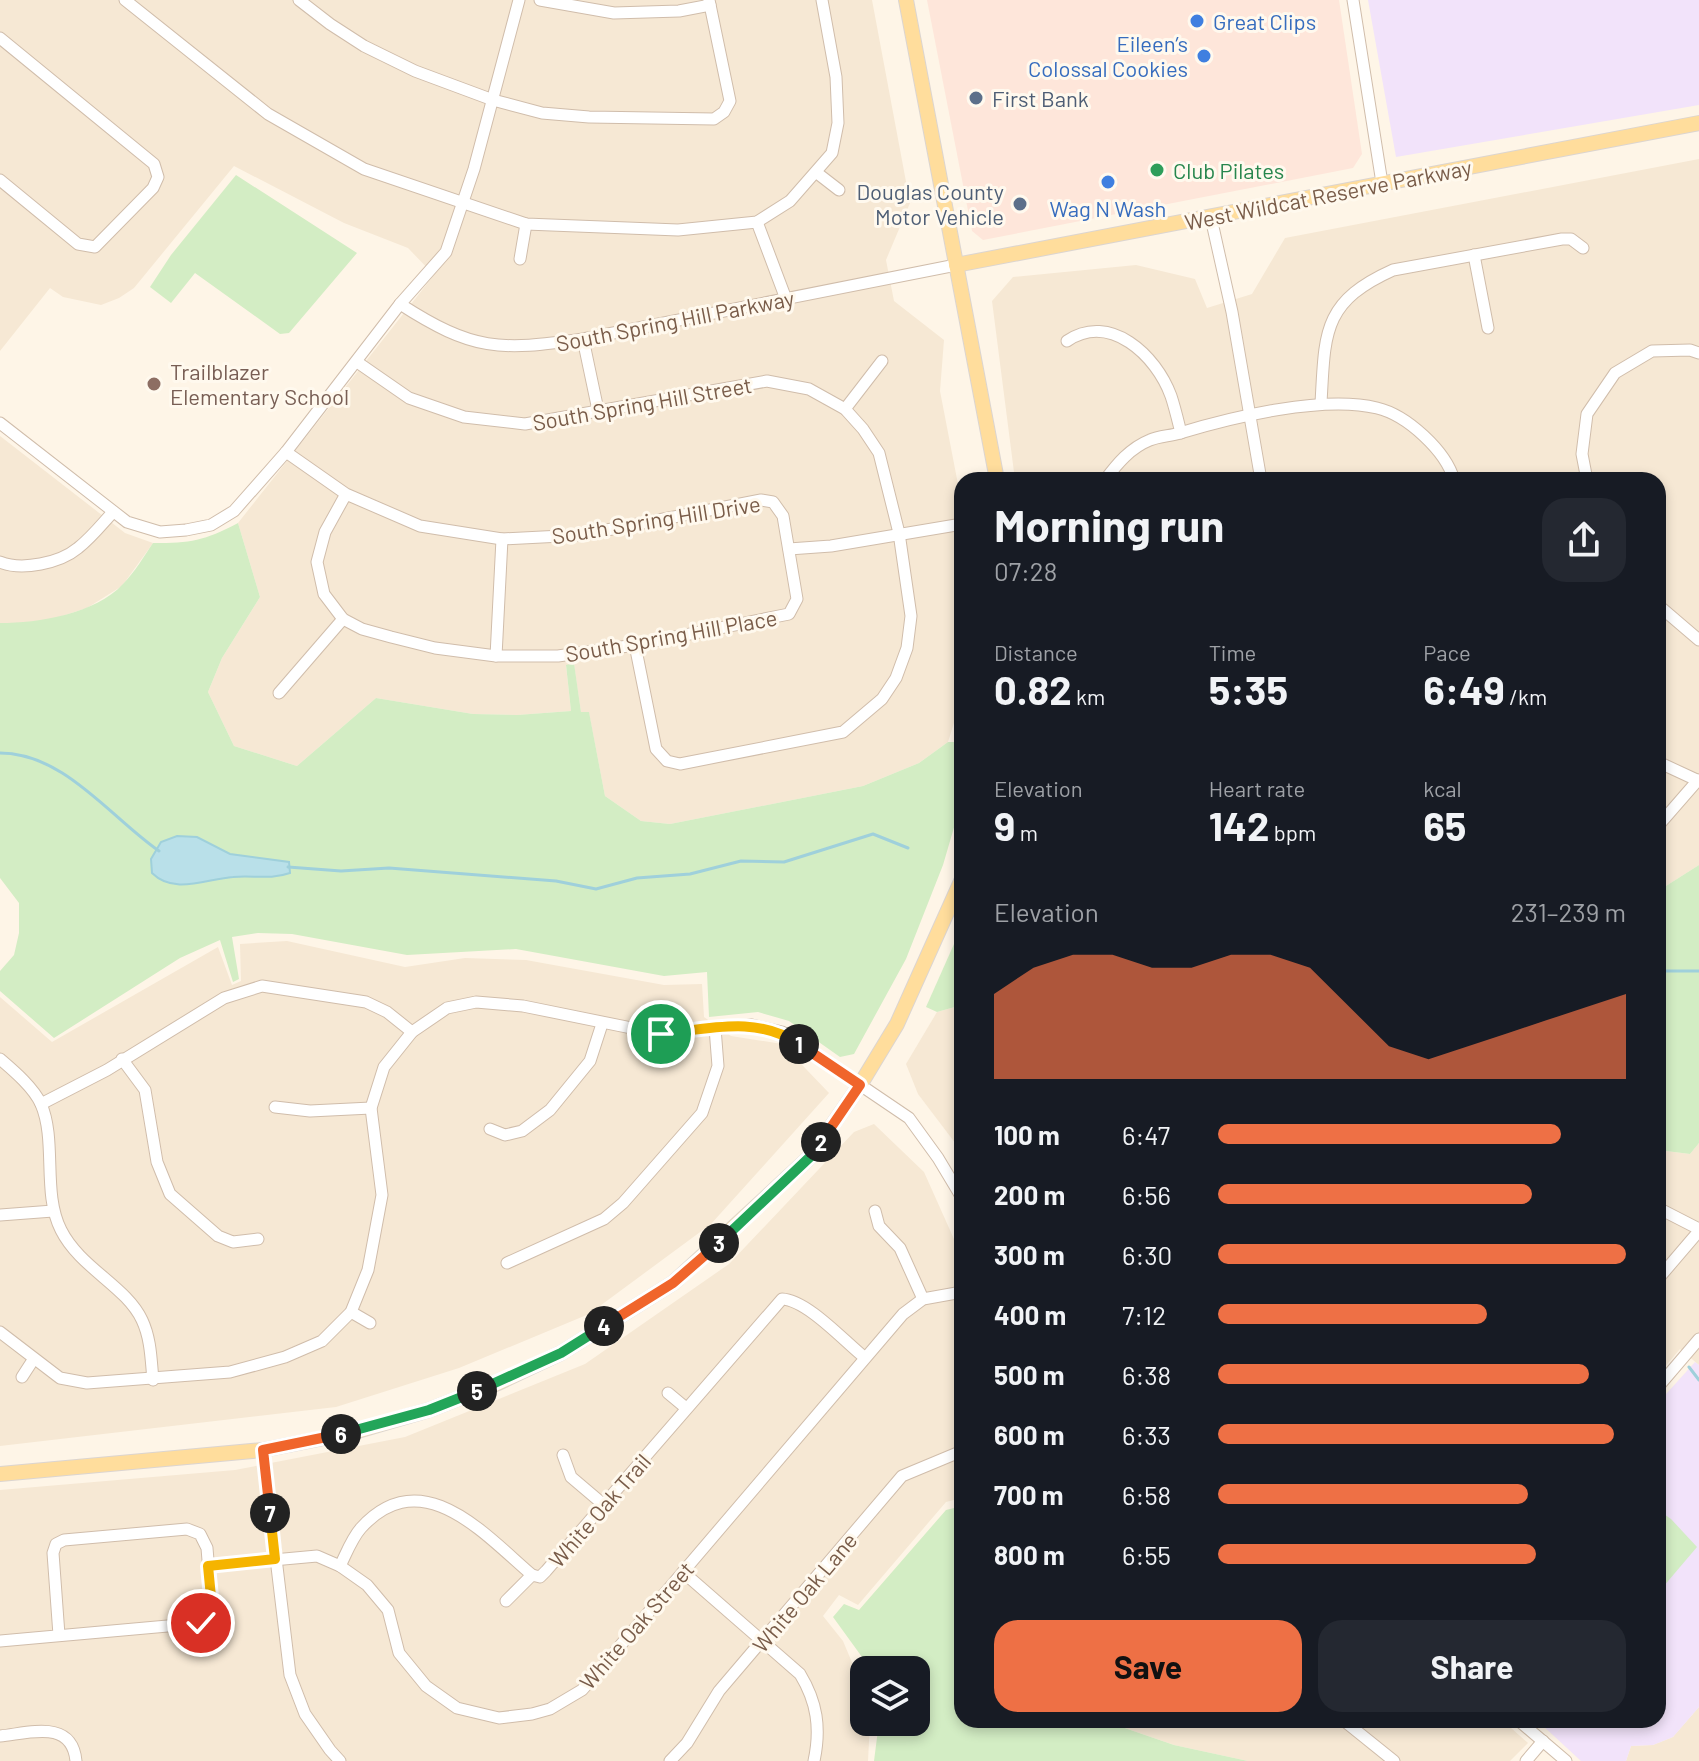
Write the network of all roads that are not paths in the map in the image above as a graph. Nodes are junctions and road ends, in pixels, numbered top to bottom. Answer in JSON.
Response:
{"nodes":[{"id":1,"x":125,"y":0,"type":"edge"},
{"id":2,"x":299,"y":0,"type":"edge"},
{"id":3,"x":519,"y":0,"type":"edge"},
{"id":4,"x":540,"y":0,"type":"edge"},
{"id":5,"x":822,"y":0,"type":"edge"},
{"id":6,"x":906,"y":0,"type":"edge"},
{"id":7,"x":1353,"y":0,"type":"edge"},
{"id":8,"x":710,"y":3,"type":"edge"},
{"id":9,"x":0,"y":38,"type":"edge"},
{"id":10,"x":493,"y":100,"type":"junction"},
{"id":11,"x":1699,"y":123,"type":"edge"},
{"id":12,"x":817,"y":173,"type":"junction"},
{"id":13,"x":0,"y":180,"type":"edge"},
{"id":14,"x":1382,"y":183,"type":"junction"},
{"id":15,"x":839,"y":190,"type":"dead end"},
{"id":16,"x":462,"y":203,"type":"junction"},
{"id":17,"x":1211,"y":218,"type":"junction"},
{"id":18,"x":757,"y":222,"type":"junction"},
{"id":19,"x":526,"y":224,"type":"junction"},
{"id":20,"x":1583,"y":248,"type":"dead end"},
{"id":21,"x":1474,"y":255,"type":"junction"},
{"id":22,"x":520,"y":259,"type":"dead end"},
{"id":23,"x":956,"y":265,"type":"junction"},
{"id":24,"x":786,"y":299,"type":"junction"},
{"id":25,"x":400,"y":304,"type":"junction"},
{"id":26,"x":1488,"y":328,"type":"dead end"},
{"id":27,"x":583,"y":339,"type":"junction"},
{"id":28,"x":1067,"y":341,"type":"dead end"},
{"id":29,"x":1699,"y":353,"type":"edge"},
{"id":30,"x":882,"y":361,"type":"dead end"},
{"id":31,"x":357,"y":362,"type":"junction"},
{"id":32,"x":1321,"y":403,"type":"junction"},
{"id":33,"x":845,"y":409,"type":"junction"},
{"id":34,"x":598,"y":410,"type":"junction"},
{"id":35,"x":1249,"y":417,"type":"junction"},
{"id":36,"x":0,"y":423,"type":"edge"},
{"id":37,"x":1181,"y":433,"type":"junction"},
{"id":38,"x":286,"y":452,"type":"junction"},
{"id":39,"x":995,"y":472,"type":"edge"},
{"id":40,"x":1111,"y":472,"type":"edge"},
{"id":41,"x":1259,"y":472,"type":"edge"},
{"id":42,"x":1452,"y":472,"type":"edge"},
{"id":43,"x":1585,"y":472,"type":"edge"},
{"id":44,"x":346,"y":494,"type":"junction"},
{"id":45,"x":113,"y":512,"type":"junction"},
{"id":46,"x":954,"y":525,"type":"edge"},
{"id":47,"x":899,"y":533,"type":"junction"},
{"id":48,"x":502,"y":539,"type":"junction"},
{"id":49,"x":789,"y":549,"type":"junction"},
{"id":50,"x":0,"y":562,"type":"edge"},
{"id":51,"x":1666,"y":612,"type":"edge"},
{"id":52,"x":343,"y":619,"type":"junction"},
{"id":53,"x":1699,"y":640,"type":"edge"},
{"id":54,"x":635,"y":645,"type":"junction"},
{"id":55,"x":496,"y":656,"type":"junction"},
{"id":56,"x":279,"y":693,"type":"dead end"},
{"id":57,"x":1666,"y":766,"type":"edge"},
{"id":58,"x":1699,"y":781,"type":"edge"},
{"id":59,"x":1666,"y":817,"type":"edge"},
{"id":60,"x":954,"y":897,"type":"edge"},
{"id":61,"x":602,"y":1024,"type":"junction"},
{"id":62,"x":715,"y":1028,"type":"junction"},
{"id":63,"x":412,"y":1032,"type":"junction"},
{"id":64,"x":0,"y":1059,"type":"edge"},
{"id":65,"x":122,"y":1059,"type":"junction"},
{"id":66,"x":860,"y":1085,"type":"junction"},
{"id":67,"x":41,"y":1104,"type":"junction"},
{"id":68,"x":275,"y":1107,"type":"dead end"},
{"id":69,"x":371,"y":1108,"type":"junction"},
{"id":70,"x":490,"y":1129,"type":"dead end"},
{"id":71,"x":954,"y":1184,"type":"edge"},
{"id":72,"x":53,"y":1211,"type":"junction"},
{"id":73,"x":875,"y":1211,"type":"dead end"},
{"id":74,"x":1666,"y":1212,"type":"edge"},
{"id":75,"x":0,"y":1215,"type":"edge"},
{"id":76,"x":1699,"y":1230,"type":"edge"},
{"id":77,"x":258,"y":1239,"type":"dead end"},
{"id":78,"x":507,"y":1263,"type":"dead end"},
{"id":79,"x":1666,"y":1269,"type":"edge"},
{"id":80,"x":954,"y":1293,"type":"edge"},
{"id":81,"x":923,"y":1299,"type":"junction"},
{"id":82,"x":351,"y":1312,"type":"junction"},
{"id":83,"x":370,"y":1323,"type":"dead end"},
{"id":84,"x":0,"y":1332,"type":"edge"},
{"id":85,"x":1699,"y":1339,"type":"edge"},
{"id":86,"x":864,"y":1357,"type":"junction"},
{"id":87,"x":33,"y":1360,"type":"junction"},
{"id":88,"x":22,"y":1377,"type":"dead end"},
{"id":89,"x":1666,"y":1378,"type":"edge"},
{"id":90,"x":153,"y":1380,"type":"junction"},
{"id":91,"x":668,"y":1393,"type":"dead end"},
{"id":92,"x":686,"y":1408,"type":"junction"},
{"id":93,"x":263,"y":1450,"type":"junction"},
{"id":94,"x":954,"y":1454,"type":"edge"},
{"id":95,"x":563,"y":1455,"type":"dead end"},
{"id":96,"x":0,"y":1474,"type":"edge"},
{"id":97,"x":604,"y":1505,"type":"junction"},
{"id":98,"x":275,"y":1559,"type":"junction"},
{"id":99,"x":208,"y":1566,"type":"junction"},
{"id":100,"x":340,"y":1566,"type":"junction"},
{"id":101,"x":683,"y":1572,"type":"junction"},
{"id":102,"x":532,"y":1575,"type":"junction"},
{"id":103,"x":506,"y":1601,"type":"dead end"},
{"id":104,"x":59,"y":1635,"type":"junction"},
{"id":105,"x":763,"y":1640,"type":"junction"},
{"id":106,"x":0,"y":1641,"type":"edge"},
{"id":107,"x":1353,"y":1728,"type":"edge"},
{"id":108,"x":1528,"y":1728,"type":"edge"},
{"id":109,"x":0,"y":1736,"type":"edge"},
{"id":110,"x":1543,"y":1741,"type":"junction"},
{"id":111,"x":76,"y":1761,"type":"edge"},
{"id":112,"x":340,"y":1761,"type":"edge"},
{"id":113,"x":670,"y":1761,"type":"edge"},
{"id":114,"x":814,"y":1761,"type":"edge"},
{"id":115,"x":1394,"y":1761,"type":"edge"},
{"id":116,"x":1526,"y":1761,"type":"edge"},
{"id":117,"x":1566,"y":1761,"type":"edge"}],
"edges":[{"from":1,"to":16,"type":"street"},
{"from":2,"to":10,"type":"street"},
{"from":3,"to":10,"type":"street"},
{"from":4,"to":8,"type":"street"},
{"from":5,"to":12,"type":"street"},
{"from":6,"to":23,"type":"main road"},
{"from":7,"to":14,"type":"street"},
{"from":8,"to":10,"type":"street"},
{"from":9,"to":13,"type":"street"},
{"from":10,"to":16,"type":"street"},
{"from":11,"to":14,"type":"main road","name":"West Wildcat Reserve Parkway"},
{"from":12,"to":15,"type":"street"},
{"from":12,"to":18,"type":"street"},
{"from":14,"to":17,"type":"main road","name":"West Wildcat Reserve Parkway"},
{"from":16,"to":19,"type":"street"},
{"from":16,"to":25,"type":"street"},
{"from":17,"to":23,"type":"main road","name":"West Wildcat Reserve Parkway"},
{"from":17,"to":35,"type":"street"},
{"from":18,"to":19,"type":"street"},
{"from":18,"to":24,"type":"street"},
{"from":19,"to":22,"type":"street"},
{"from":20,"to":21,"type":"street"},
{"from":21,"to":26,"type":"street"},
{"from":21,"to":32,"type":"street"},
{"from":23,"to":24,"type":"street","name":"South Spring Hill Parkway"},
{"from":23,"to":39,"type":"main road"},
{"from":24,"to":27,"type":"street","name":"South Spring Hill Parkway"},
{"from":25,"to":27,"type":"street","name":"South Spring Hill Parkway"},
{"from":25,"to":31,"type":"street"},
{"from":27,"to":34,"type":"street"},
{"from":28,"to":37,"type":"street"},
{"from":29,"to":43,"type":"street"},
{"from":30,"to":33,"type":"street"},
{"from":31,"to":34,"type":"street","name":"South Spring Hill Street"},
{"from":31,"to":38,"type":"street"},
{"from":32,"to":35,"type":"street"},
{"from":32,"to":42,"type":"street"},
{"from":33,"to":34,"type":"street","name":"South Spring Hill Street"},
{"from":33,"to":47,"type":"street","name":"South Spring Hill Street"},
{"from":35,"to":37,"type":"street"},
{"from":35,"to":41,"type":"street"},
{"from":36,"to":45,"type":"street"},
{"from":37,"to":40,"type":"street"},
{"from":38,"to":44,"type":"street","name":"South Spring Hill Drive"},
{"from":38,"to":45,"type":"street"},
{"from":44,"to":48,"type":"street","name":"South Spring Hill Drive"},
{"from":44,"to":52,"type":"street"},
{"from":45,"to":50,"type":"street"},
{"from":46,"to":47,"type":"street"},
{"from":47,"to":49,"type":"street"},
{"from":47,"to":54,"type":"street","name":"South Spring Hill Street"},
{"from":48,"to":49,"type":"street","name":"South Spring Hill Drive"},
{"from":48,"to":55,"type":"street"},
{"from":49,"to":54,"type":"street","name":"South Spring Hill Place"},
{"from":51,"to":53,"type":"street"},
{"from":52,"to":55,"type":"street","name":"South Spring Hill Place"},
{"from":52,"to":56,"type":"street"},
{"from":54,"to":55,"type":"street","name":"South Spring Hill Place"},
{"from":57,"to":58,"type":"street"},
{"from":58,"to":59,"type":"street"},
{"from":60,"to":66,"type":"main road"},
{"from":61,"to":62,"type":"street"},
{"from":61,"to":63,"type":"street"},
{"from":61,"to":70,"type":"street"},
{"from":62,"to":66,"type":"street"},
{"from":62,"to":78,"type":"street"},
{"from":63,"to":65,"type":"street"},
{"from":63,"to":69,"type":"street"},
{"from":64,"to":67,"type":"street"},
{"from":65,"to":67,"type":"street"},
{"from":65,"to":77,"type":"street"},
{"from":66,"to":71,"type":"street"},
{"from":66,"to":93,"type":"main road"},
{"from":67,"to":72,"type":"street"},
{"from":68,"to":69,"type":"street"},
{"from":69,"to":82,"type":"street"},
{"from":72,"to":75,"type":"street"},
{"from":72,"to":90,"type":"street"},
{"from":73,"to":81,"type":"street"},
{"from":74,"to":76,"type":"street"},
{"from":76,"to":79,"type":"street"},
{"from":80,"to":81,"type":"street"},
{"from":81,"to":86,"type":"street","name":"White Oak Street"},
{"from":82,"to":83,"type":"street"},
{"from":82,"to":90,"type":"street"},
{"from":84,"to":87,"type":"street"},
{"from":85,"to":89,"type":"street"},
{"from":86,"to":92,"type":"street","name":"White Oak Trail"},
{"from":86,"to":101,"type":"street","name":"White Oak Street"},
{"from":87,"to":88,"type":"street"},
{"from":87,"to":90,"type":"street"},
{"from":91,"to":92,"type":"street"},
{"from":92,"to":97,"type":"street","name":"White Oak Trail"},
{"from":93,"to":96,"type":"main road"},
{"from":93,"to":98,"type":"street"},
{"from":94,"to":105,"type":"street","name":"White Oak Lane"},
{"from":95,"to":97,"type":"street"},
{"from":97,"to":102,"type":"street","name":"White Oak Trail"},
{"from":98,"to":99,"type":"street","name":"White Oak Street"},
{"from":98,"to":100,"type":"street","name":"White Oak Street"},
{"from":98,"to":112,"type":"street"},
{"from":99,"to":104,"type":"street"},
{"from":99,"to":104,"type":"street"},
{"from":100,"to":101,"type":"street","name":"White Oak Street"},
{"from":100,"to":102,"type":"street"},
{"from":101,"to":105,"type":"street"},
{"from":102,"to":103,"type":"street","name":"White Oak Trail"},
{"from":104,"to":106,"type":"street"},
{"from":105,"to":113,"type":"street","name":"White Oak Lane"},
{"from":105,"to":114,"type":"street"},
{"from":107,"to":115,"type":"street"},
{"from":108,"to":110,"type":"street"},
{"from":109,"to":111,"type":"street"},
{"from":110,"to":116,"type":"street"},
{"from":110,"to":117,"type":"street"}]}
